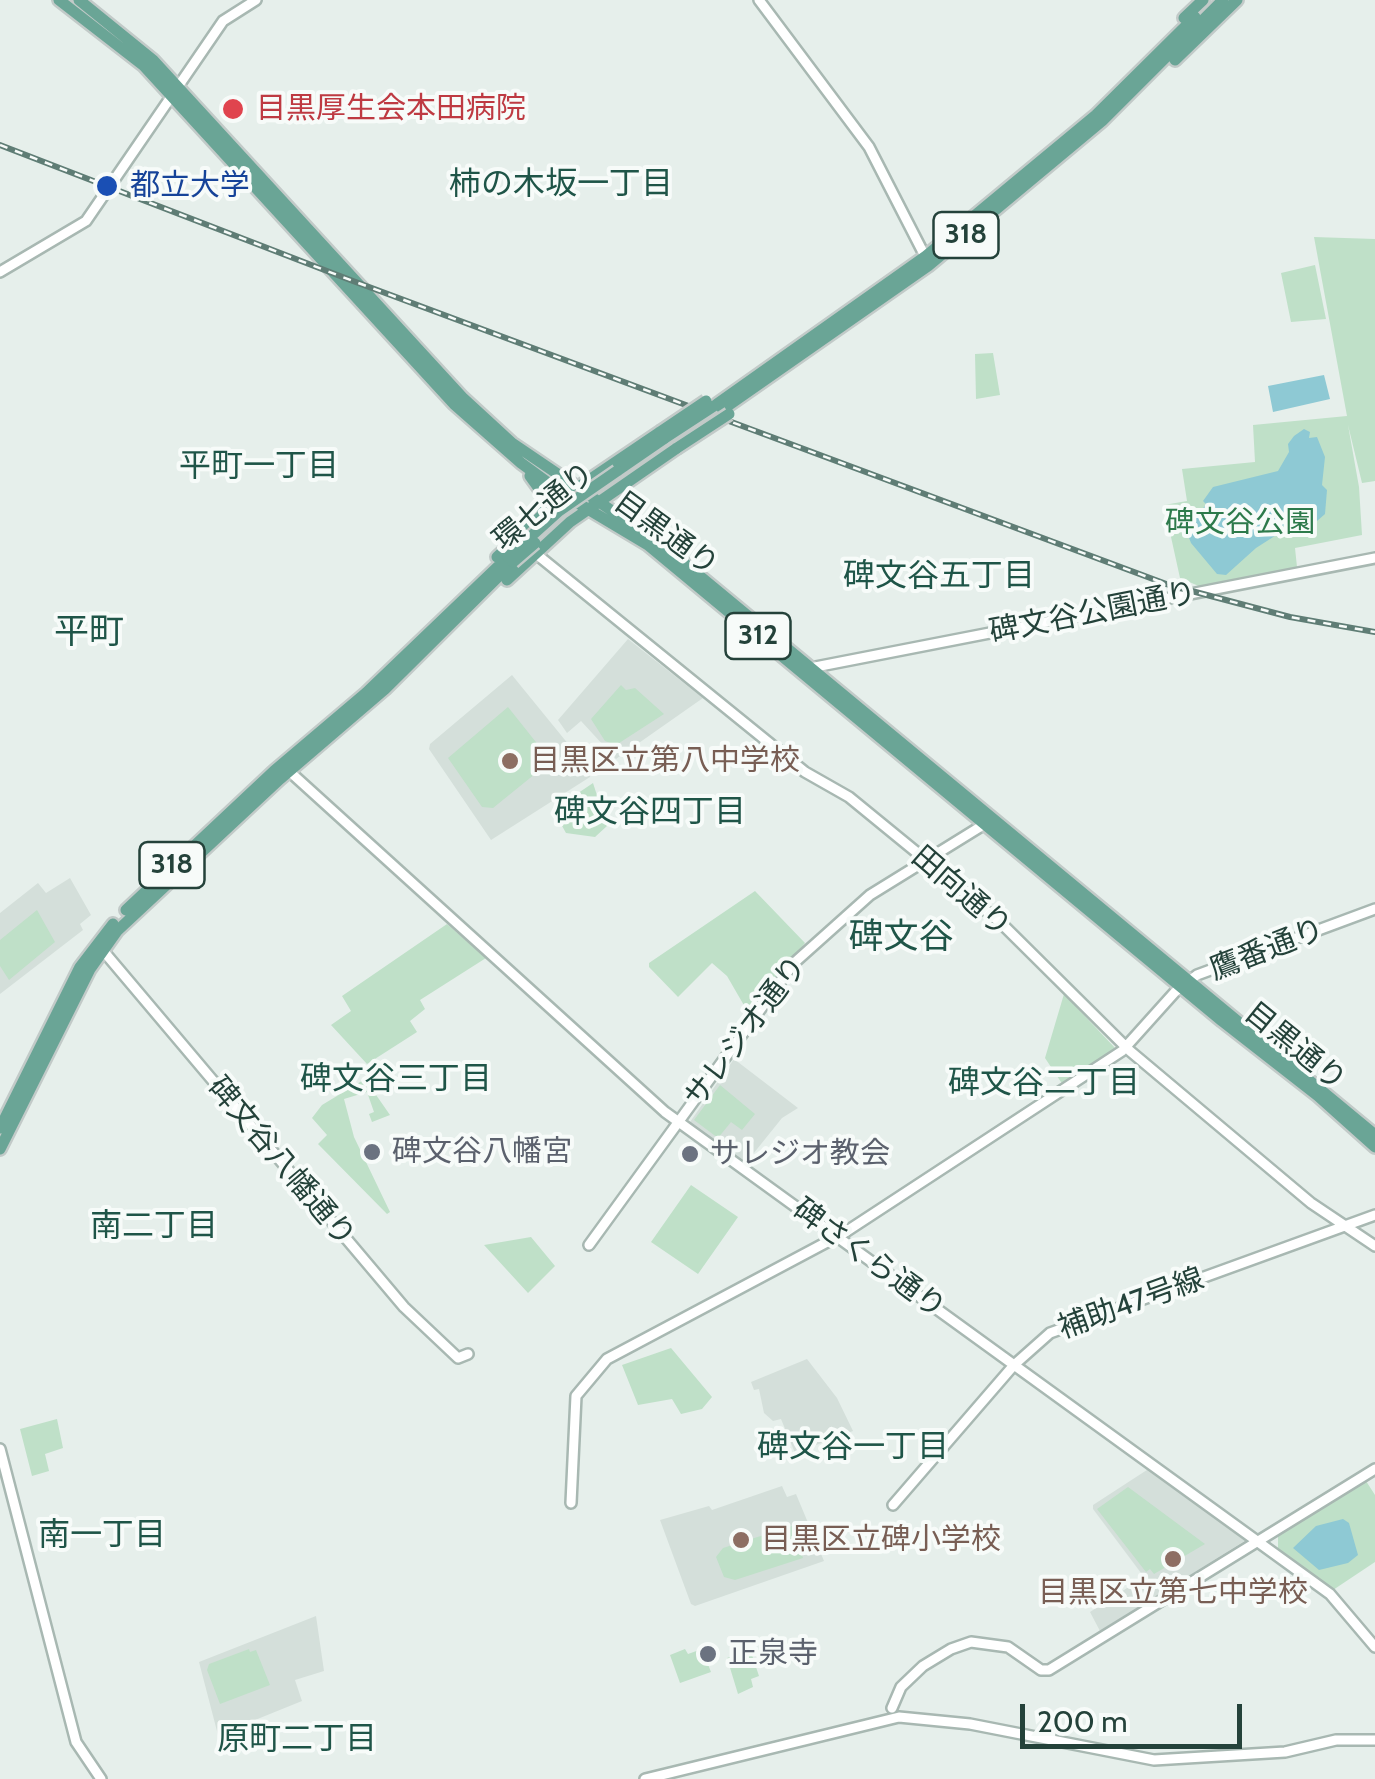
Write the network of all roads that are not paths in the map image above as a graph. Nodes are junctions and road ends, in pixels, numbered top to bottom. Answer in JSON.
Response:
{"nodes":[{"id":1,"x":59,"y":0,"type":"edge"},
{"id":2,"x":79,"y":0,"type":"edge"},
{"id":3,"x":256,"y":0,"type":"edge"},
{"id":4,"x":759,"y":0,"type":"edge"},
{"id":5,"x":1203,"y":0,"type":"edge"},
{"id":6,"x":1213,"y":0,"type":"edge"},
{"id":7,"x":1223,"y":0,"type":"edge"},
{"id":8,"x":1236,"y":0,"type":"edge"},
{"id":9,"x":1150,"y":68,"type":"junction"},
{"id":10,"x":175,"y":91,"type":"junction"},
{"id":11,"x":927,"y":261,"type":"junction"},
{"id":12,"x":0,"y":272,"type":"edge"},
{"id":13,"x":668,"y":441,"type":"junction"},
{"id":14,"x":521,"y":463,"type":"junction"},
{"id":15,"x":620,"y":478,"type":"junction"},
{"id":16,"x":571,"y":492,"type":"junction"},
{"id":17,"x":593,"y":505,"type":"junction"},
{"id":18,"x":543,"y":513,"type":"junction"},
{"id":19,"x":620,"y":517,"type":"junction"},
{"id":20,"x":535,"y":553,"type":"junction"},
{"id":21,"x":1375,"y":558,"type":"edge"},
{"id":22,"x":415,"y":653,"type":"junction"},
{"id":23,"x":810,"y":668,"type":"junction"},
{"id":24,"x":289,"y":771,"type":"junction"},
{"id":25,"x":986,"y":824,"type":"junction"},
{"id":26,"x":926,"y":860,"type":"junction"},
{"id":27,"x":1375,"y":909,"type":"edge"},
{"id":28,"x":100,"y":947,"type":"junction"},
{"id":29,"x":1186,"y":984,"type":"junction"},
{"id":30,"x":1125,"y":1047,"type":"junction"},
{"id":31,"x":679,"y":1122,"type":"junction"},
{"id":32,"x":0,"y":1128,"type":"edge"},
{"id":33,"x":1373,"y":1130,"type":"edge"},
{"id":34,"x":1375,"y":1147,"type":"edge"},
{"id":35,"x":0,"y":1149,"type":"edge"},
{"id":36,"x":1375,"y":1214,"type":"edge"},
{"id":37,"x":1345,"y":1226,"type":"junction"},
{"id":38,"x":836,"y":1236,"type":"junction"},
{"id":39,"x":588,"y":1246,"type":"dead end"},
{"id":40,"x":1375,"y":1246,"type":"edge"},
{"id":41,"x":468,"y":1354,"type":"dead end"},
{"id":42,"x":1014,"y":1365,"type":"junction"},
{"id":43,"x":0,"y":1449,"type":"edge"},
{"id":44,"x":1375,"y":1470,"type":"edge"},
{"id":45,"x":571,"y":1504,"type":"dead end"},
{"id":46,"x":893,"y":1505,"type":"dead end"},
{"id":47,"x":1259,"y":1542,"type":"junction"},
{"id":48,"x":1375,"y":1647,"type":"edge"},
{"id":49,"x":892,"y":1708,"type":"dead end"},
{"id":50,"x":1375,"y":1740,"type":"edge"},
{"id":51,"x":100,"y":1779,"type":"edge"},
{"id":52,"x":645,"y":1779,"type":"edge"}],
"edges":[{"from":1,"to":10,"type":"main road","name":"目黒通り","number":"312"},
{"from":2,"to":10,"type":"main road","name":"目黒通り","number":"312"},
{"from":3,"to":10,"type":"street"},
{"from":4,"to":11,"type":"street"},
{"from":5,"to":9,"type":"main road"},
{"from":6,"to":9,"type":"main road","name":"環七通り","number":"318"},
{"from":7,"to":9,"type":"main road","name":"環七通り","number":"318"},
{"from":8,"to":9,"type":"main road"},
{"from":9,"to":11,"type":"main road","name":"環七通り","number":"318"},
{"from":10,"to":12,"type":"street"},
{"from":10,"to":14,"type":"main road","name":"目黒通り","number":"312"},
{"from":10,"to":16,"type":"main road","name":"目黒通り","number":"312"},
{"from":11,"to":13,"type":"main road","name":"環七通り","number":"318","bridge":true},
{"from":13,"to":15,"type":"main road","name":"環七通り","number":"318"},
{"from":13,"to":16,"type":"main road"},
{"from":14,"to":16,"type":"main road","name":"目黒通り","number":"312"},
{"from":14,"to":18,"type":"main road"},
{"from":15,"to":17,"type":"main road"},
{"from":15,"to":19,"type":"main road"},
{"from":15,"to":22,"type":"main road","name":"環七通り","number":"318","bridge":true},
{"from":16,"to":17,"type":"main road","name":"目黒通り","number":"312"},
{"from":16,"to":18,"type":"main road"},
{"from":17,"to":19,"type":"main road","name":"目黒通り","number":"312"},
{"from":17,"to":20,"type":"main road"},
{"from":17,"to":25,"type":"main road","name":"目黒通り","number":"312"},
{"from":18,"to":22,"type":"main road"},
{"from":19,"to":23,"type":"main road","name":"目黒通り","number":"312"},
{"from":20,"to":22,"type":"main road"},
{"from":20,"to":26,"type":"street","name":"田向通り"},
{"from":21,"to":23,"type":"street","name":"碑文谷公園通り"},
{"from":22,"to":24,"type":"main road","name":"環七通り","number":"318"},
{"from":22,"to":28,"type":"main road","name":"環七通り","number":"318"},
{"from":23,"to":29,"type":"main road","name":"目黒通り","number":"312"},
{"from":24,"to":28,"type":"main road","name":"環七通り","number":"318"},
{"from":24,"to":31,"type":"street","name":"碑さくら通り"},
{"from":25,"to":26,"type":"street","name":"サレジオ通り"},
{"from":25,"to":29,"type":"main road","name":"目黒通り","number":"312"},
{"from":26,"to":30,"type":"street","name":"田向通り"},
{"from":26,"to":31,"type":"street","name":"サレジオ通り"},
{"from":27,"to":29,"type":"street","name":"鷹番通り"},
{"from":28,"to":32,"type":"main road","name":"環七通り","number":"318"},
{"from":28,"to":35,"type":"main road","name":"環七通り","number":"318"},
{"from":28,"to":41,"type":"street","name":"碑文谷八幡通り"},
{"from":29,"to":30,"type":"street","name":"鷹番通り"},
{"from":29,"to":33,"type":"main road","name":"目黒通り","number":"312"},
{"from":29,"to":34,"type":"main road","name":"目黒通り","number":"312"},
{"from":30,"to":37,"type":"street","name":"田向通り"},
{"from":30,"to":38,"type":"street","name":"鷹番通り"},
{"from":31,"to":38,"type":"street","name":"碑さくら通り"},
{"from":31,"to":39,"type":"street","name":"サレジオ通り"},
{"from":36,"to":37,"type":"street","name":"補助47号線"},
{"from":37,"to":40,"type":"street","name":"田向通り"},
{"from":37,"to":42,"type":"street","name":"補助47号線"},
{"from":38,"to":42,"type":"street","name":"碑さくら通り"},
{"from":38,"to":45,"type":"street","name":"鷹番通り"},
{"from":42,"to":46,"type":"street","name":"補助47号線"},
{"from":42,"to":47,"type":"street","name":"碑さくら通り"},
{"from":43,"to":51,"type":"street"},
{"from":44,"to":47,"type":"street"},
{"from":47,"to":48,"type":"street","name":"碑さくら通り"},
{"from":47,"to":49,"type":"street"},
{"from":50,"to":52,"type":"street"}]}
